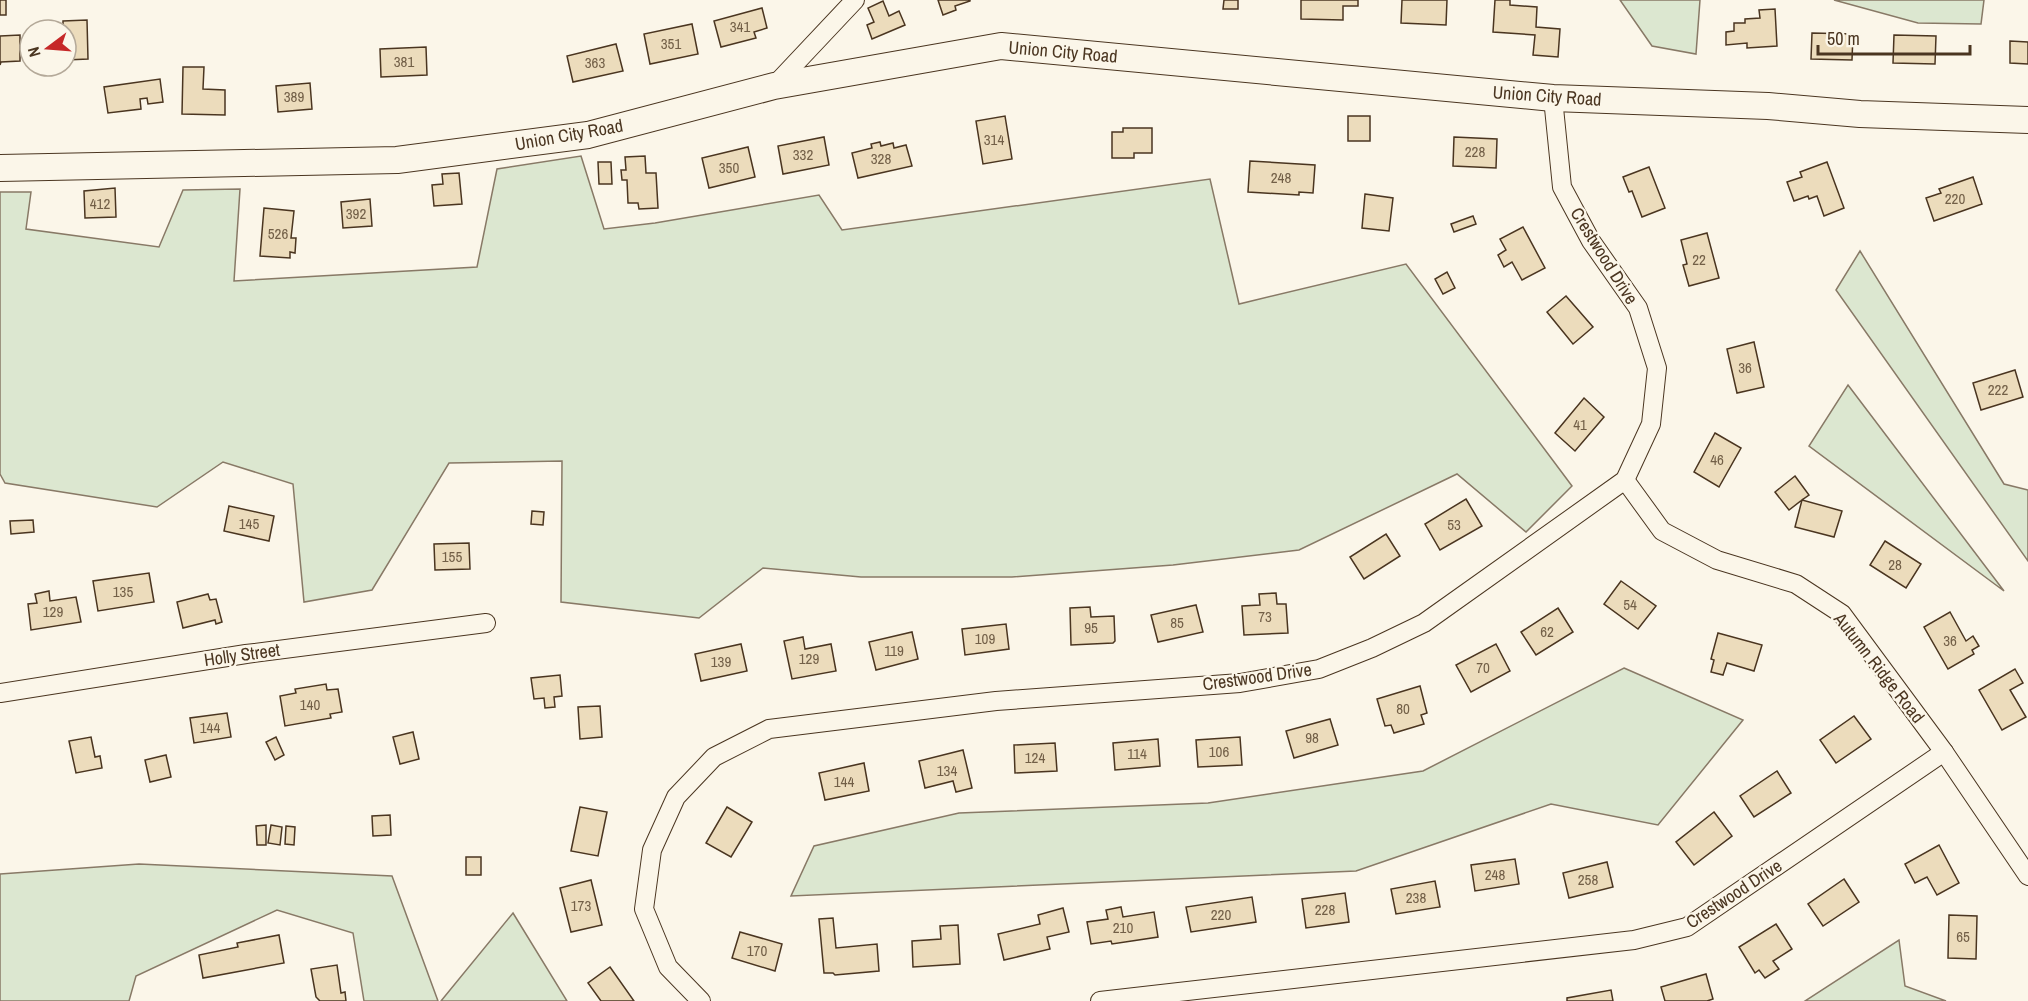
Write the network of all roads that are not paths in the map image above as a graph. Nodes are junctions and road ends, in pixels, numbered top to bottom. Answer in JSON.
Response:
{"nodes":[{"id":1,"x":855,"y":0,"type":"edge"},
{"id":2,"x":774,"y":86,"type":"junction"},
{"id":3,"x":1552,"y":99,"type":"junction"},
{"id":4,"x":2028,"y":120,"type":"edge"},
{"id":5,"x":0,"y":168,"type":"edge"},
{"id":6,"x":1625,"y":480,"type":"junction"},
{"id":7,"x":486,"y":623,"type":"dead end"},
{"id":8,"x":0,"y":693,"type":"edge"},
{"id":9,"x":1944,"y":752,"type":"junction"},
{"id":10,"x":2028,"y":876,"type":"edge"},
{"id":11,"x":701,"y":1001,"type":"edge"},
{"id":12,"x":1100,"y":1001,"type":"edge"}],
"edges":[{"from":1,"to":2,"type":"street"},
{"from":2,"to":3,"type":"main road","name":"Union City Road"},
{"from":2,"to":5,"type":"main road","name":"Union City Road"},
{"from":3,"to":4,"type":"main road","name":"Union City Road"},
{"from":3,"to":6,"type":"street","name":"Crestwood Drive"},
{"from":6,"to":9,"type":"street","name":"Autumn Ridge Road"},
{"from":6,"to":11,"type":"street","name":"Crestwood Drive"},
{"from":7,"to":8,"type":"street","name":"Holly Street"},
{"from":9,"to":10,"type":"street","name":"Autumn Ridge Road"},
{"from":9,"to":12,"type":"street","name":"Crestwood Drive"}]}
